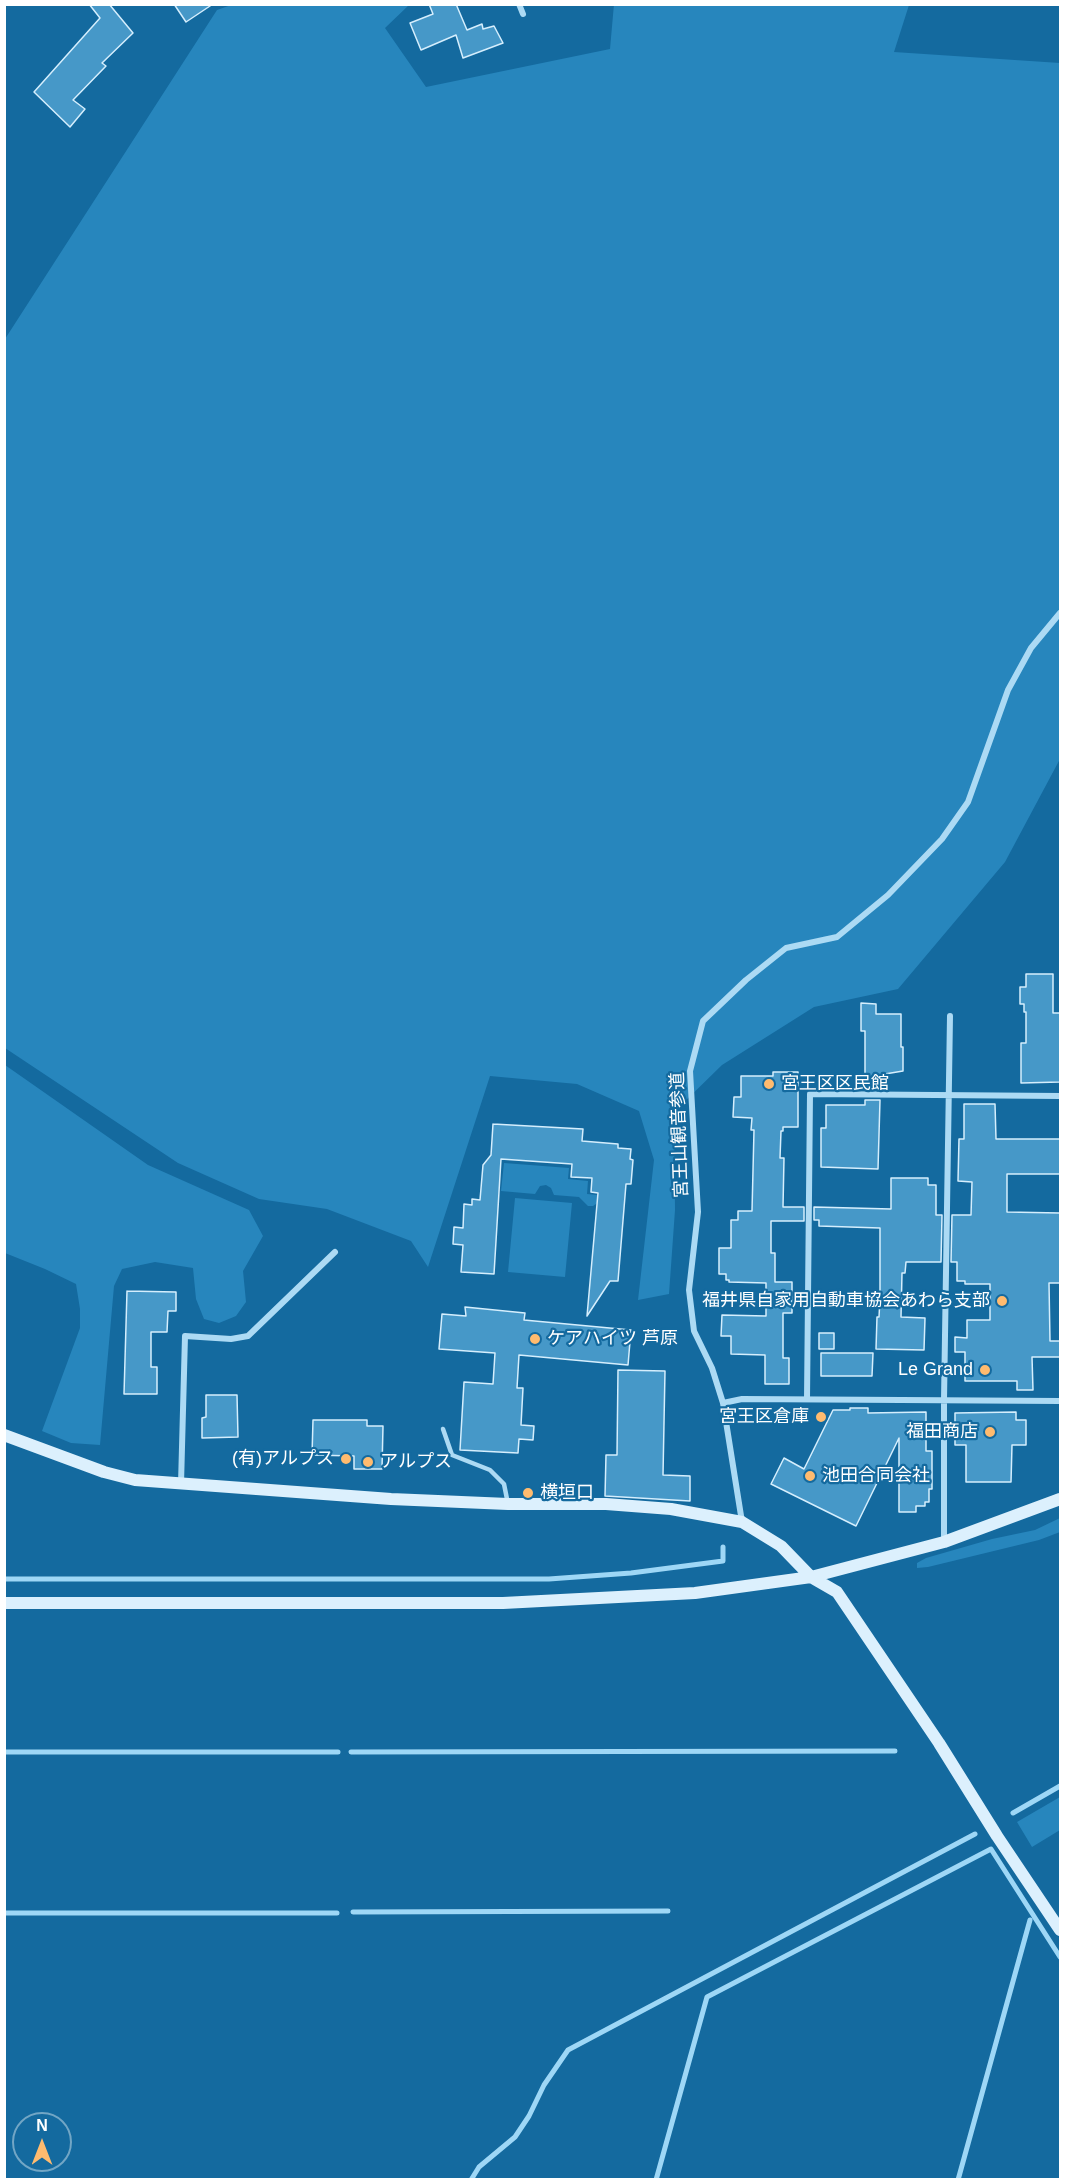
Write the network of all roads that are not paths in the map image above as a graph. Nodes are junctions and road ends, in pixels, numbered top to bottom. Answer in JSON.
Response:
{"nodes":[{"id":1,"x":519,"y":4,"type":"edge"},
{"id":2,"x":523,"y":14,"type":"dead end"},
{"id":3,"x":1060,"y":613,"type":"edge"},
{"id":4,"x":950,"y":1016,"type":"dead end"},
{"id":5,"x":949,"y":1095,"type":"junction"},
{"id":6,"x":1060,"y":1096,"type":"edge"},
{"id":7,"x":335,"y":1252,"type":"dead end"},
{"id":8,"x":807,"y":1399,"type":"junction"},
{"id":9,"x":944,"y":1400,"type":"junction"},
{"id":10,"x":1060,"y":1401,"type":"edge"},
{"id":11,"x":723,"y":1403,"type":"junction"},
{"id":12,"x":443,"y":1429,"type":"dead end"},
{"id":13,"x":4,"y":1435,"type":"edge"},
{"id":14,"x":182,"y":1485,"type":"junction"},
{"id":15,"x":1060,"y":1499,"type":"edge"},
{"id":16,"x":508,"y":1504,"type":"junction"},
{"id":17,"x":742,"y":1522,"type":"junction"},
{"id":18,"x":944,"y":1542,"type":"junction"},
{"id":19,"x":811,"y":1576,"type":"junction"},
{"id":20,"x":4,"y":1603,"type":"edge"},
{"id":21,"x":1060,"y":1930,"type":"edge"}],
"edges":[{"from":1,"to":2,"type":"street"},
{"from":3,"to":11,"type":"street","name":"宮王山観音参道"},
{"from":4,"to":5,"type":"street"},
{"from":5,"to":6,"type":"street"},
{"from":5,"to":8,"type":"street"},
{"from":5,"to":9,"type":"street"},
{"from":7,"to":14,"type":"street"},
{"from":8,"to":9,"type":"street"},
{"from":8,"to":11,"type":"street"},
{"from":9,"to":10,"type":"street"},
{"from":9,"to":18,"type":"street"},
{"from":11,"to":17,"type":"street","name":"宮王山観音参道"},
{"from":12,"to":16,"type":"lane"},
{"from":13,"to":14,"type":"street"},
{"from":14,"to":16,"type":"street"},
{"from":15,"to":18,"type":"street"},
{"from":16,"to":17,"type":"street"},
{"from":17,"to":19,"type":"street"},
{"from":18,"to":19,"type":"street"},
{"from":19,"to":20,"type":"street"},
{"from":19,"to":21,"type":"street"}]}
